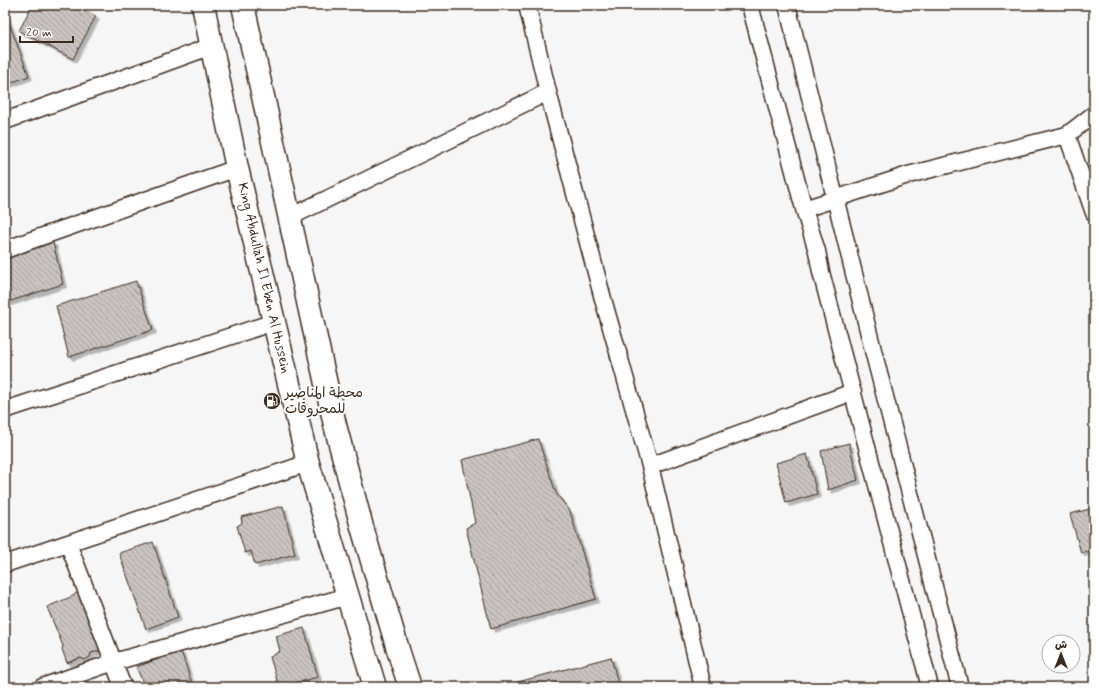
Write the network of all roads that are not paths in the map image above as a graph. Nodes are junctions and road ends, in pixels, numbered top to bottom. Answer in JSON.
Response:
{"nodes":[{"id":1,"x":203,"y":5,"type":"edge"},
{"id":2,"x":243,"y":5,"type":"edge"},
{"id":3,"x":527,"y":5,"type":"edge"},
{"id":4,"x":750,"y":5,"type":"edge"},
{"id":5,"x":787,"y":5,"type":"edge"},
{"id":6,"x":212,"y":46,"type":"junction"},
{"id":7,"x":548,"y":92,"type":"junction"},
{"id":8,"x":1094,"y":114,"type":"edge"},
{"id":9,"x":5,"y":121,"type":"edge"},
{"id":10,"x":1066,"y":135,"type":"junction"},
{"id":11,"x":238,"y":168,"type":"junction"},
{"id":12,"x":835,"y":198,"type":"junction"},
{"id":13,"x":804,"y":209,"type":"junction"},
{"id":14,"x":1094,"y":213,"type":"edge"},
{"id":15,"x":290,"y":217,"type":"junction"},
{"id":16,"x":5,"y":250,"type":"edge"},
{"id":17,"x":274,"y":322,"type":"junction"},
{"id":18,"x":853,"y":392,"type":"junction"},
{"id":19,"x":5,"y":410,"type":"edge"},
{"id":20,"x":308,"y":464,"type":"junction"},
{"id":21,"x":650,"y":466,"type":"junction"},
{"id":22,"x":68,"y":543,"type":"junction"},
{"id":23,"x":5,"y":564,"type":"edge"},
{"id":24,"x":348,"y":596,"type":"junction"},
{"id":25,"x":114,"y":662,"type":"junction"},
{"id":26,"x":42,"y":687,"type":"edge"},
{"id":27,"x":123,"y":687,"type":"edge"},
{"id":28,"x":375,"y":687,"type":"edge"},
{"id":29,"x":410,"y":687,"type":"edge"},
{"id":30,"x":703,"y":687,"type":"edge"},
{"id":31,"x":930,"y":687,"type":"edge"},
{"id":32,"x":960,"y":687,"type":"edge"}],
"edges":[{"from":1,"to":6,"type":"main road","name":"King Abdullah II Eben Al Hussein"},
{"from":2,"to":15,"type":"main road"},
{"from":3,"to":7,"type":"street"},
{"from":4,"to":13,"type":"street"},
{"from":5,"to":12,"type":"street"},
{"from":6,"to":9,"type":"street"},
{"from":6,"to":11,"type":"main road","name":"King Abdullah II Eben Al Hussein"},
{"from":7,"to":15,"type":"street"},
{"from":7,"to":21,"type":"street"},
{"from":8,"to":10,"type":"street"},
{"from":10,"to":12,"type":"street"},
{"from":10,"to":14,"type":"street"},
{"from":11,"to":16,"type":"street"},
{"from":11,"to":17,"type":"main road","name":"King Abdullah II Eben Al Hussein"},
{"from":12,"to":13,"type":"street"},
{"from":12,"to":32,"type":"street"},
{"from":13,"to":18,"type":"street"},
{"from":15,"to":29,"type":"main road"},
{"from":17,"to":19,"type":"street"},
{"from":17,"to":20,"type":"main road","name":"King Abdullah II Eben Al Hussein"},
{"from":18,"to":21,"type":"street"},
{"from":18,"to":31,"type":"street"},
{"from":20,"to":22,"type":"street"},
{"from":20,"to":24,"type":"main road","name":"King Abdullah II Eben Al Hussein"},
{"from":21,"to":30,"type":"street"},
{"from":22,"to":23,"type":"street"},
{"from":22,"to":25,"type":"street"},
{"from":24,"to":25,"type":"street"},
{"from":24,"to":28,"type":"main road","name":"King Abdullah II Eben Al Hussein"},
{"from":25,"to":26,"type":"street"},
{"from":25,"to":27,"type":"street"}]}
